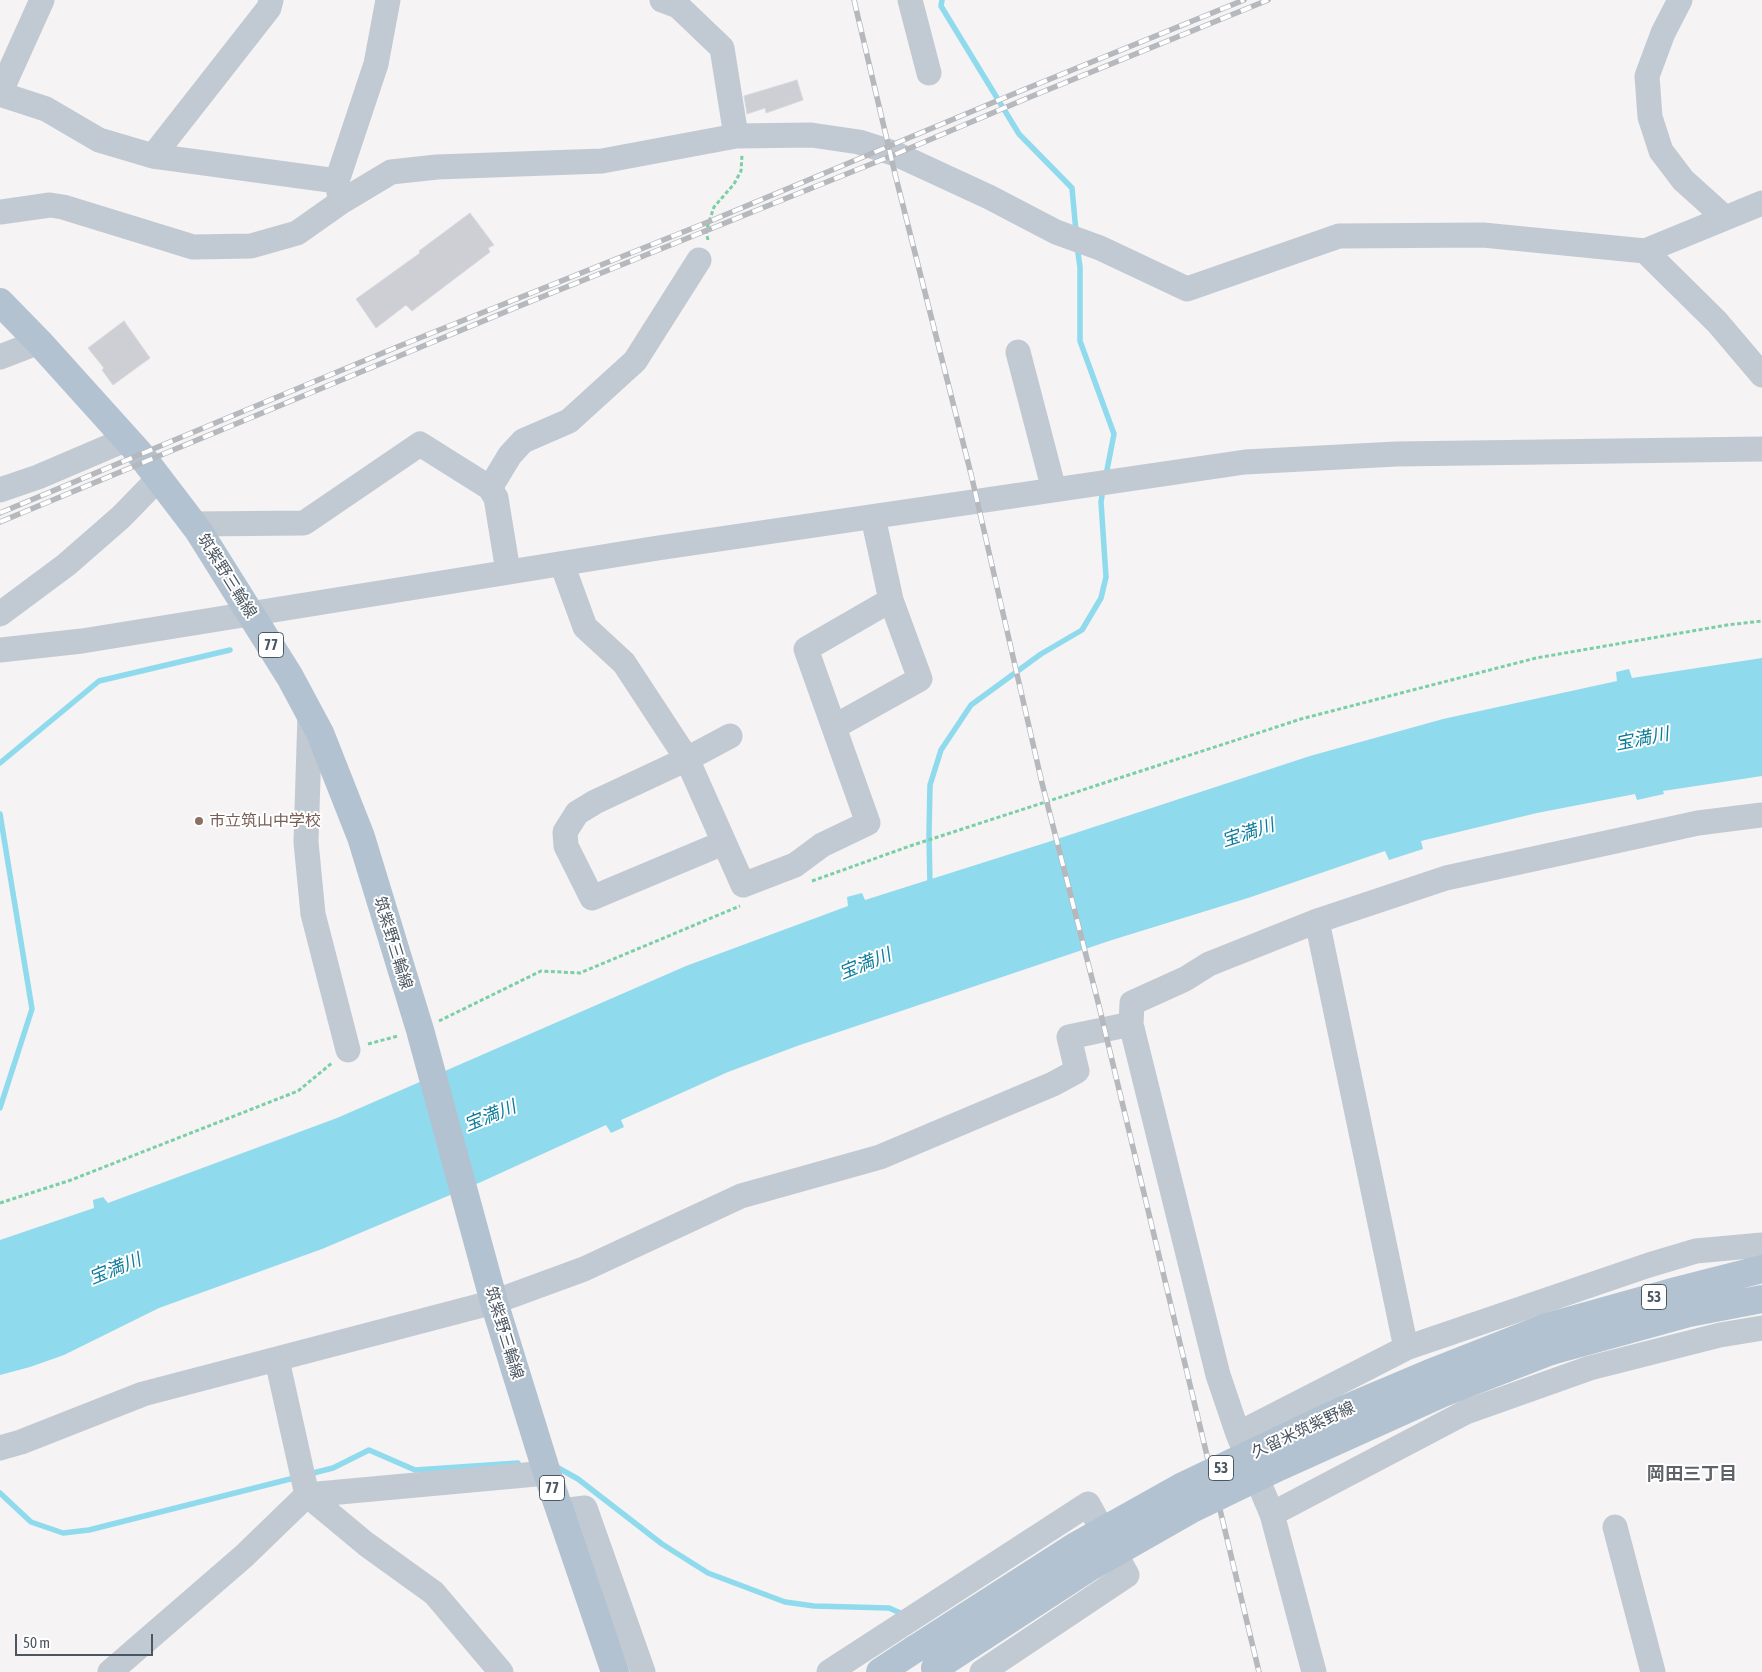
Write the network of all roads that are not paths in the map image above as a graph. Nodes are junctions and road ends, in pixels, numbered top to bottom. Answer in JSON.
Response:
{"nodes":[{"id":1,"x":42,"y":0,"type":"edge"},
{"id":2,"x":271,"y":0,"type":"edge"},
{"id":3,"x":388,"y":0,"type":"edge"},
{"id":4,"x":662,"y":0,"type":"edge"},
{"id":5,"x":910,"y":0,"type":"edge"},
{"id":6,"x":1680,"y":0,"type":"edge"},
{"id":7,"x":929,"y":73,"type":"dead end"},
{"id":8,"x":0,"y":93,"type":"edge"},
{"id":9,"x":736,"y":136,"type":"junction"},
{"id":10,"x":153,"y":156,"type":"junction"},
{"id":11,"x":339,"y":192,"type":"junction"},
{"id":12,"x":1762,"y":203,"type":"edge"},
{"id":13,"x":0,"y":212,"type":"edge"},
{"id":14,"x":1724,"y":217,"type":"junction"},
{"id":15,"x":1644,"y":251,"type":"junction"},
{"id":16,"x":699,"y":260,"type":"road end"},
{"id":17,"x":0,"y":302,"type":"edge"},
{"id":18,"x":39,"y":342,"type":"junction"},
{"id":19,"x":1018,"y":352,"type":"dead end"},
{"id":20,"x":0,"y":357,"type":"edge"},
{"id":21,"x":1762,"y":375,"type":"edge"},
{"id":22,"x":127,"y":439,"type":"junction"},
{"id":23,"x":1762,"y":449,"type":"edge"},
{"id":24,"x":159,"y":478,"type":"junction"},
{"id":25,"x":490,"y":488,"type":"junction"},
{"id":26,"x":0,"y":490,"type":"edge"},
{"id":27,"x":1054,"y":490,"type":"junction"},
{"id":28,"x":873,"y":517,"type":"junction"},
{"id":29,"x":194,"y":524,"type":"junction"},
{"id":30,"x":562,"y":564,"type":"junction"},
{"id":31,"x":507,"y":565,"type":"dead end"},
{"id":32,"x":891,"y":600,"type":"junction"},
{"id":33,"x":0,"y":614,"type":"edge"},
{"id":34,"x":251,"y":614,"type":"junction"},
{"id":35,"x":0,"y":650,"type":"edge"},
{"id":36,"x":310,"y":714,"type":"junction"},
{"id":37,"x":834,"y":727,"type":"junction"},
{"id":38,"x":730,"y":736,"type":"dead end"},
{"id":39,"x":687,"y":759,"type":"junction"},
{"id":40,"x":1762,"y":815,"type":"edge"},
{"id":41,"x":723,"y":843,"type":"junction"},
{"id":42,"x":1317,"y":921,"type":"junction"},
{"id":43,"x":1131,"y":1024,"type":"junction"},
{"id":44,"x":348,"y":1050,"type":"road end"},
{"id":45,"x":1762,"y":1245,"type":"edge"},
{"id":46,"x":1762,"y":1270,"type":"edge"},
{"id":47,"x":1762,"y":1300,"type":"edge"},
{"id":48,"x":494,"y":1302,"type":"junction"},
{"id":49,"x":1762,"y":1328,"type":"edge"},
{"id":50,"x":1549,"y":1339,"type":"junction"},
{"id":51,"x":1406,"y":1348,"type":"junction"},
{"id":52,"x":277,"y":1360,"type":"junction"},
{"id":53,"x":1238,"y":1434,"type":"junction"},
{"id":54,"x":0,"y":1448,"type":"edge"},
{"id":55,"x":547,"y":1473,"type":"junction"},
{"id":56,"x":308,"y":1495,"type":"junction"},
{"id":57,"x":560,"y":1511,"type":"junction"},
{"id":58,"x":1272,"y":1514,"type":"junction"},
{"id":59,"x":1615,"y":1527,"type":"dead end"},
{"id":60,"x":931,"y":1670,"type":"edge"},
{"id":61,"x":110,"y":1672,"type":"edge"},
{"id":62,"x":501,"y":1672,"type":"edge"},
{"id":63,"x":615,"y":1672,"type":"edge"},
{"id":64,"x":642,"y":1672,"type":"edge"},
{"id":65,"x":829,"y":1672,"type":"edge"},
{"id":66,"x":880,"y":1672,"type":"edge"},
{"id":67,"x":982,"y":1672,"type":"edge"},
{"id":68,"x":1314,"y":1672,"type":"edge"},
{"id":69,"x":1653,"y":1672,"type":"edge"}],
"edges":[{"from":1,"to":8,"type":"street"},
{"from":2,"to":10,"type":"street"},
{"from":3,"to":11,"type":"street"},
{"from":4,"to":9,"type":"street"},
{"from":5,"to":7,"type":"street"},
{"from":6,"to":14,"type":"street"},
{"from":8,"to":10,"type":"street"},
{"from":9,"to":11,"type":"street"},
{"from":9,"to":15,"type":"street"},
{"from":10,"to":11,"type":"street"},
{"from":11,"to":13,"type":"street"},
{"from":12,"to":14,"type":"street"},
{"from":14,"to":15,"type":"street"},
{"from":15,"to":21,"type":"street"},
{"from":16,"to":25,"type":"street"},
{"from":17,"to":18,"type":"main road","name":"筑紫野三輪線","number":"77"},
{"from":18,"to":20,"type":"street"},
{"from":18,"to":22,"type":"main road","name":"筑紫野三輪線","number":"77"},
{"from":19,"to":27,"type":"street"},
{"from":22,"to":24,"type":"main road","name":"筑紫野三輪線","number":"77"},
{"from":22,"to":26,"type":"street"},
{"from":23,"to":27,"type":"street"},
{"from":24,"to":29,"type":"main road","name":"筑紫野三輪線","number":"77"},
{"from":24,"to":33,"type":"street"},
{"from":25,"to":29,"type":"street"},
{"from":25,"to":31,"type":"street"},
{"from":27,"to":28,"type":"street"},
{"from":28,"to":30,"type":"street"},
{"from":28,"to":32,"type":"street"},
{"from":29,"to":34,"type":"main road","name":"筑紫野三輪線","number":"77"},
{"from":30,"to":34,"type":"street"},
{"from":30,"to":39,"type":"street"},
{"from":32,"to":37,"type":"street"},
{"from":32,"to":37,"type":"street"},
{"from":34,"to":35,"type":"street"},
{"from":34,"to":36,"type":"main road","name":"筑紫野三輪線","number":"77"},
{"from":36,"to":44,"type":"street"},
{"from":36,"to":48,"type":"main road","name":"筑紫野三輪線","number":"77"},
{"from":37,"to":41,"type":"street"},
{"from":38,"to":39,"type":"street"},
{"from":39,"to":41,"type":"street"},
{"from":39,"to":41,"type":"street"},
{"from":40,"to":42,"type":"street"},
{"from":42,"to":43,"type":"street"},
{"from":42,"to":51,"type":"street"},
{"from":43,"to":48,"type":"street"},
{"from":43,"to":53,"type":"street"},
{"from":45,"to":51,"type":"street"},
{"from":46,"to":50,"type":"main road","name":"久留米筑紫野線","number":"53"},
{"from":47,"to":50,"type":"main road","name":"久留米筑紫野線","number":"53"},
{"from":48,"to":52,"type":"street"},
{"from":48,"to":55,"type":"main road","name":"筑紫野三輪線","number":"77"},
{"from":49,"to":58,"type":"street"},
{"from":50,"to":60,"type":"main road","name":"久留米筑紫野線","number":"53","bridge":true},
{"from":50,"to":66,"type":"main road","name":"久留米筑紫野線","number":"53","bridge":true},
{"from":51,"to":53,"type":"street"},
{"from":52,"to":54,"type":"street"},
{"from":52,"to":56,"type":"street"},
{"from":53,"to":58,"type":"street"},
{"from":55,"to":56,"type":"street"},
{"from":55,"to":57,"type":"main road","name":"筑紫野三輪線","number":"77"},
{"from":56,"to":61,"type":"street"},
{"from":56,"to":62,"type":"street"},
{"from":57,"to":63,"type":"main road","name":"筑紫野三輪線","number":"77"},
{"from":57,"to":64,"type":"street"},
{"from":58,"to":68,"type":"street"},
{"from":59,"to":69,"type":"street"},
{"from":65,"to":67,"type":"street"}]}
